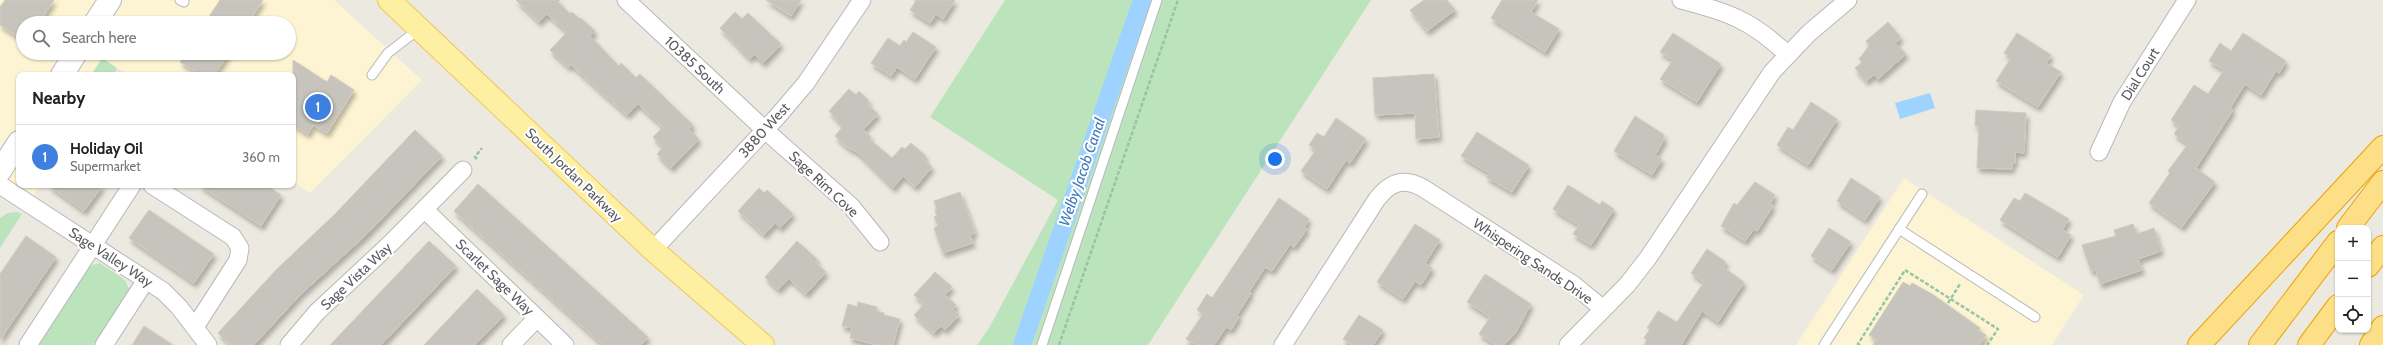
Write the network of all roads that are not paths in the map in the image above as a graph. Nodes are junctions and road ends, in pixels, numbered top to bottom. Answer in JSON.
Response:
{"nodes":[{"id":1,"x":110,"y":0,"type":"edge"},
{"id":2,"x":389,"y":0,"type":"edge"},
{"id":3,"x":626,"y":0,"type":"edge"},
{"id":4,"x":862,"y":0,"type":"edge"},
{"id":5,"x":1157,"y":0,"type":"edge"},
{"id":6,"x":1681,"y":0,"type":"edge"},
{"id":7,"x":1848,"y":0,"type":"edge"},
{"id":8,"x":2187,"y":0,"type":"edge"},
{"id":9,"x":100,"y":16,"type":"edge"},
{"id":10,"x":420,"y":28,"type":"junction"},
{"id":11,"x":1787,"y":54,"type":"junction"},
{"id":12,"x":72,"y":60,"type":"edge"},
{"id":13,"x":64,"y":72,"type":"edge"},
{"id":14,"x":372,"y":75,"type":"dead end"},
{"id":15,"x":765,"y":130,"type":"junction"},
{"id":16,"x":16,"y":147,"type":"edge"},
{"id":17,"x":2383,"y":147,"type":"edge"},
{"id":18,"x":2099,"y":152,"type":"dead end"},
{"id":19,"x":463,"y":170,"type":"dead end"},
{"id":20,"x":0,"y":171,"type":"edge"},
{"id":21,"x":2383,"y":182,"type":"edge"},
{"id":22,"x":0,"y":185,"type":"edge"},
{"id":23,"x":130,"y":188,"type":"edge"},
{"id":24,"x":157,"y":188,"type":"edge"},
{"id":25,"x":1922,"y":194,"type":"dead end"},
{"id":26,"x":425,"y":210,"type":"junction"},
{"id":27,"x":2350,"y":225,"type":"edge"},
{"id":28,"x":1899,"y":229,"type":"junction"},
{"id":29,"x":880,"y":242,"type":"dead end"},
{"id":30,"x":92,"y":245,"type":"junction"},
{"id":31,"x":2335,"y":246,"type":"edge"},
{"id":32,"x":2383,"y":247,"type":"edge"},
{"id":33,"x":653,"y":250,"type":"junction"},
{"id":34,"x":2371,"y":262,"type":"edge"},
{"id":35,"x":146,"y":280,"type":"junction"},
{"id":36,"x":1602,"y":308,"type":"junction"},
{"id":37,"x":2335,"y":310,"type":"edge"},
{"id":38,"x":2035,"y":317,"type":"dead end"},
{"id":39,"x":537,"y":318,"type":"junction"},
{"id":40,"x":195,"y":327,"type":"junction"},
{"id":41,"x":2383,"y":327,"type":"edge"},
{"id":42,"x":28,"y":345,"type":"edge"},
{"id":43,"x":104,"y":345,"type":"edge"},
{"id":44,"x":208,"y":345,"type":"edge"},
{"id":45,"x":289,"y":345,"type":"edge"},
{"id":46,"x":511,"y":345,"type":"edge"},
{"id":47,"x":565,"y":345,"type":"edge"},
{"id":48,"x":763,"y":345,"type":"edge"},
{"id":49,"x":1042,"y":345,"type":"edge"},
{"id":50,"x":1283,"y":345,"type":"edge"},
{"id":51,"x":1568,"y":345,"type":"edge"},
{"id":52,"x":1824,"y":345,"type":"edge"},
{"id":53,"x":2199,"y":345,"type":"edge"},
{"id":54,"x":2260,"y":345,"type":"edge"},
{"id":55,"x":2309,"y":345,"type":"edge"},
{"id":56,"x":2372,"y":345,"type":"edge"}],
"edges":[{"from":1,"to":9,"type":"main road"},
{"from":2,"to":10,"type":"main road","name":"South Jordan Parkway"},
{"from":3,"to":15,"type":"street","name":"10385 South"},
{"from":4,"to":15,"type":"street","name":"3880 West"},
{"from":5,"to":49,"type":"lane"},
{"from":6,"to":11,"type":"street"},
{"from":7,"to":11,"type":"street","name":"Whispering Sands Drive"},
{"from":8,"to":18,"type":"street","name":"Dial Court"},
{"from":10,"to":14,"type":"lane"},
{"from":10,"to":33,"type":"main road","name":"South Jordan Parkway"},
{"from":11,"to":36,"type":"street","name":"Whispering Sands Drive"},
{"from":12,"to":13,"type":"main road"},
{"from":15,"to":29,"type":"street","name":"Sage Rim Cove"},
{"from":15,"to":33,"type":"street","name":"3880 West"},
{"from":16,"to":20,"type":"main road"},
{"from":17,"to":53,"type":"highway"},
{"from":19,"to":26,"type":"street","name":"Sage Vista Way"},
{"from":21,"to":27,"type":"highway"},
{"from":22,"to":30,"type":"street","name":"Sage Valley Way"},
{"from":23,"to":30,"type":"street"},
{"from":24,"to":40,"type":"street"},
{"from":25,"to":28,"type":"lane"},
{"from":26,"to":39,"type":"street","name":"Scarlet Sage Way"},
{"from":26,"to":45,"type":"street","name":"Sage Vista Way"},
{"from":28,"to":38,"type":"lane"},
{"from":28,"to":52,"type":"lane"},
{"from":30,"to":35,"type":"street","name":"Sage Valley Way"},
{"from":30,"to":42,"type":"street"},
{"from":31,"to":54,"type":"highway"},
{"from":32,"to":34,"type":"highway"},
{"from":33,"to":48,"type":"main road","name":"South Jordan Parkway"},
{"from":35,"to":40,"type":"street","name":"Sage Valley Way"},
{"from":35,"to":43,"type":"street"},
{"from":36,"to":50,"type":"street","name":"Whispering Sands Drive"},
{"from":36,"to":51,"type":"street"},
{"from":37,"to":55,"type":"highway"},
{"from":39,"to":46,"type":"street"},
{"from":39,"to":47,"type":"street","name":"Scarlet Sage Way"},
{"from":40,"to":44,"type":"street","name":"Sage Valley Way"},
{"from":41,"to":56,"type":"highway"}]}
